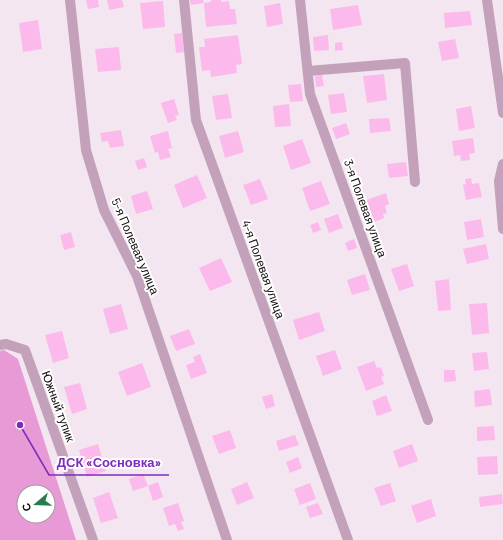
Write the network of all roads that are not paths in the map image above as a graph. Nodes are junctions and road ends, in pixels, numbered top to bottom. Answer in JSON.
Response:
{"nodes":[{"id":1,"x":70,"y":0,"type":"edge"},
{"id":2,"x":184,"y":0,"type":"edge"},
{"id":3,"x":300,"y":0,"type":"edge"},
{"id":4,"x":486,"y":0,"type":"edge"},
{"id":5,"x":308,"y":71,"type":"junction"},
{"id":6,"x":503,"y":113,"type":"edge"},
{"id":7,"x":503,"y":164,"type":"edge"},
{"id":8,"x":415,"y":182,"type":"dead end"},
{"id":9,"x":503,"y":229,"type":"edge"},
{"id":10,"x":0,"y":345,"type":"edge"},
{"id":11,"x":428,"y":420,"type":"dead end"},
{"id":12,"x":93,"y":540,"type":"edge"},
{"id":13,"x":227,"y":540,"type":"edge"},
{"id":14,"x":348,"y":540,"type":"edge"}],
"edges":[{"from":1,"to":13,"type":"street","name":"5-я Полевая улица"},
{"from":2,"to":14,"type":"street","name":"4-я Полевая улица"},
{"from":3,"to":5,"type":"street","name":"3-я Полевая улица"},
{"from":4,"to":6,"type":"street"},
{"from":5,"to":8,"type":"street"},
{"from":5,"to":11,"type":"street","name":"3-я Полевая улица"},
{"from":7,"to":9,"type":"street"},
{"from":10,"to":12,"type":"street","name":"Южный тупик"}]}
